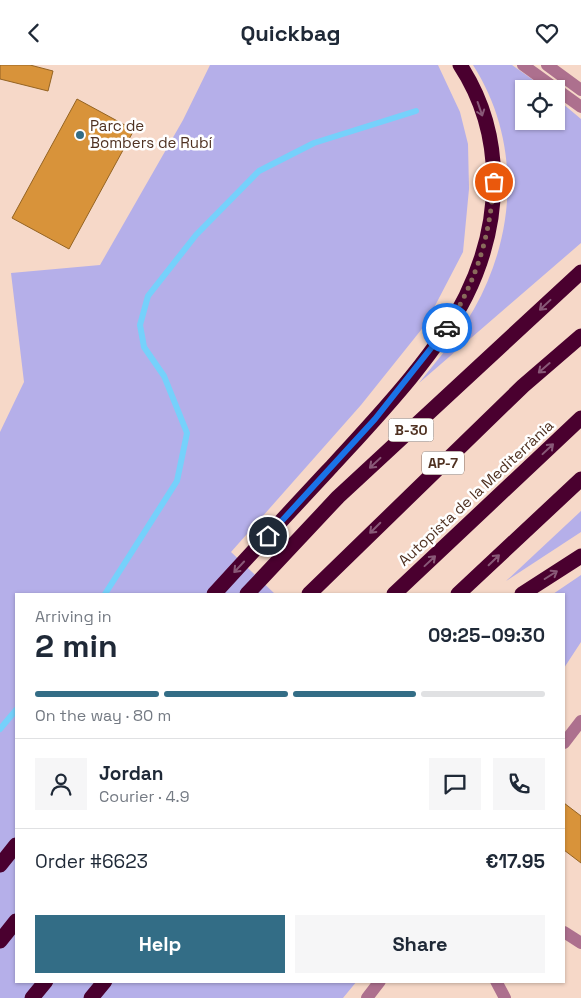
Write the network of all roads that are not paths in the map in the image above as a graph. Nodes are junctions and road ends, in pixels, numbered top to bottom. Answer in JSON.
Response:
{"nodes":[{"id":1,"x":460,"y":65,"type":"edge"},
{"id":2,"x":523,"y":65,"type":"edge"},
{"id":3,"x":547,"y":65,"type":"edge"},
{"id":4,"x":581,"y":90,"type":"edge"},
{"id":5,"x":581,"y":107,"type":"edge"},
{"id":6,"x":581,"y":272,"type":"edge"},
{"id":7,"x":581,"y":336,"type":"edge"},
{"id":8,"x":581,"y":418,"type":"edge"},
{"id":9,"x":581,"y":479,"type":"edge"},
{"id":10,"x":581,"y":556,"type":"edge"},
{"id":11,"x":215,"y":593,"type":"edge"},
{"id":12,"x":248,"y":593,"type":"edge"},
{"id":13,"x":309,"y":593,"type":"edge"},
{"id":14,"x":395,"y":593,"type":"edge"},
{"id":15,"x":459,"y":593,"type":"edge"},
{"id":16,"x":524,"y":593,"type":"edge"},
{"id":17,"x":581,"y":721,"type":"edge"},
{"id":18,"x":565,"y":742,"type":"edge"},
{"id":19,"x":15,"y":846,"type":"edge"},
{"id":20,"x":0,"y":865,"type":"edge"},
{"id":21,"x":15,"y":922,"type":"edge"},
{"id":22,"x":565,"y":933,"type":"edge"},
{"id":23,"x":0,"y":941,"type":"edge"},
{"id":24,"x":581,"y":943,"type":"edge"},
{"id":25,"x":44,"y":983,"type":"edge"},
{"id":26,"x":103,"y":983,"type":"edge"},
{"id":27,"x":378,"y":983,"type":"edge"},
{"id":28,"x":497,"y":983,"type":"edge"},
{"id":29,"x":32,"y":998,"type":"edge"},
{"id":30,"x":91,"y":998,"type":"edge"},
{"id":31,"x":367,"y":998,"type":"edge"},
{"id":32,"x":505,"y":998,"type":"edge"}],
"edges":[{"from":1,"to":11,"type":"highway","one_way":true},
{"from":2,"to":5,"type":"street"},
{"from":3,"to":4,"type":"street"},
{"from":6,"to":12,"type":"highway","number":"B-30","one_way":true},
{"from":7,"to":13,"type":"highway","number":"AP-7","one_way":true},
{"from":14,"to":8,"type":"highway","name":"Autopista de la Mediterrània","one_way":true},
{"from":15,"to":9,"type":"highway","one_way":true},
{"from":16,"to":10,"type":"highway","one_way":true},
{"from":17,"to":18,"type":"street"},
{"from":19,"to":20,"type":"highway"},
{"from":21,"to":23,"type":"highway"},
{"from":22,"to":24,"type":"street"},
{"from":25,"to":29,"type":"highway"},
{"from":26,"to":30,"type":"highway"},
{"from":27,"to":31,"type":"street"},
{"from":28,"to":32,"type":"street"}]}
